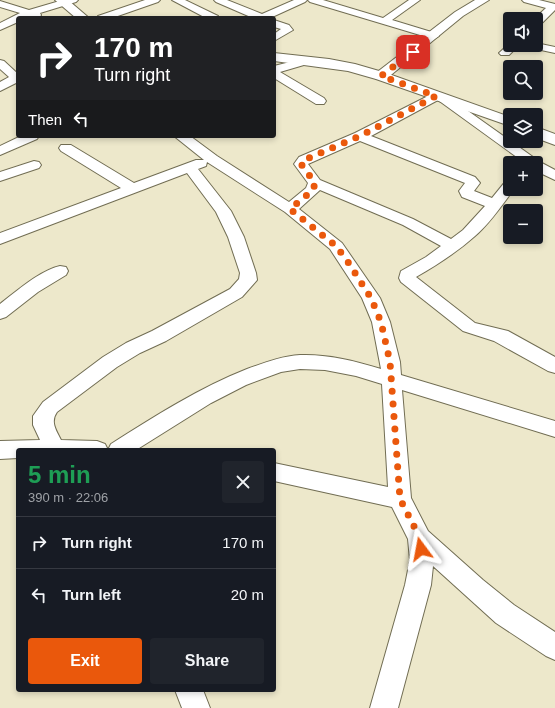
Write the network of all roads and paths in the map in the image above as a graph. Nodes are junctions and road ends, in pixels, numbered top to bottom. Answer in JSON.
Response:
{"nodes":[{"id":1,"x":155,"y":0,"type":"edge"},
{"id":2,"x":198,"y":0,"type":"edge"},
{"id":3,"x":219,"y":0,"type":"edge"},
{"id":4,"x":302,"y":0,"type":"edge"},
{"id":5,"x":313,"y":0,"type":"edge"},
{"id":6,"x":415,"y":0,"type":"edge"},
{"id":7,"x":480,"y":0,"type":"edge"},
{"id":8,"x":527,"y":0,"type":"edge"},
{"id":9,"x":66,"y":1,"type":"edge"},
{"id":10,"x":180,"y":2,"type":"edge"},
{"id":11,"x":0,"y":4,"type":"edge"},
{"id":12,"x":554,"y":7,"type":"edge"},
{"id":13,"x":29,"y":13,"type":"junction"},
{"id":14,"x":22,"y":16,"type":"edge"},
{"id":15,"x":39,"y":16,"type":"edge"},
{"id":16,"x":81,"y":16,"type":"edge"},
{"id":17,"x":108,"y":16,"type":"edge"},
{"id":18,"x":210,"y":16,"type":"edge"},
{"id":19,"x":258,"y":16,"type":"edge"},
{"id":20,"x":266,"y":16,"type":"edge"},
{"id":21,"x":543,"y":17,"type":"edge"},
{"id":22,"x":16,"y":19,"type":"edge"},
{"id":23,"x":386,"y":20,"type":"junction"},
{"id":24,"x":276,"y":24,"type":"edge"},
{"id":25,"x":0,"y":27,"type":"edge"},
{"id":26,"x":434,"y":36,"type":"junction"},
{"id":27,"x":276,"y":37,"type":"edge"},
{"id":28,"x":543,"y":48,"type":"edge"},
{"id":29,"x":555,"y":50,"type":"edge"},
{"id":30,"x":276,"y":57,"type":"edge"},
{"id":31,"x":310,"y":60,"type":"junction"},
{"id":32,"x":0,"y":63,"type":"edge"},
{"id":33,"x":276,"y":71,"type":"edge"},
{"id":34,"x":276,"y":73,"type":"edge"},
{"id":35,"x":381,"y":76,"type":"junction"},
{"id":36,"x":0,"y":87,"type":"edge"},
{"id":37,"x":440,"y":97,"type":"junction"},
{"id":38,"x":320,"y":101,"type":"dead end"},
{"id":39,"x":503,"y":120,"type":"edge"},
{"id":40,"x":543,"y":135,"type":"edge"},
{"id":41,"x":360,"y":136,"type":"junction"},
{"id":42,"x":28,"y":138,"type":"edge"},
{"id":43,"x":185,"y":138,"type":"edge"},
{"id":44,"x":555,"y":140,"type":"edge"},
{"id":45,"x":66,"y":148,"type":"dead end"},
{"id":46,"x":0,"y":151,"type":"edge"},
{"id":47,"x":523,"y":156,"type":"edge"},
{"id":48,"x":212,"y":159,"type":"junction"},
{"id":49,"x":34,"y":164,"type":"dead end"},
{"id":50,"x":190,"y":168,"type":"junction"},
{"id":51,"x":543,"y":169,"type":"edge"},
{"id":52,"x":555,"y":176,"type":"edge"},
{"id":53,"x":0,"y":177,"type":"edge"},
{"id":54,"x":315,"y":183,"type":"junction"},
{"id":55,"x":133,"y":189,"type":"junction"},
{"id":56,"x":503,"y":193,"type":"edge"},
{"id":57,"x":494,"y":204,"type":"junction"},
{"id":58,"x":290,"y":209,"type":"junction"},
{"id":59,"x":0,"y":238,"type":"edge"},
{"id":60,"x":452,"y":246,"type":"junction"},
{"id":61,"x":60,"y":271,"type":"dead end"},
{"id":62,"x":0,"y":313,"type":"edge"},
{"id":63,"x":555,"y":366,"type":"edge"},
{"id":64,"x":392,"y":379,"type":"junction"},
{"id":65,"x":555,"y":429,"type":"edge"},
{"id":66,"x":2,"y":447,"type":"edge"},
{"id":67,"x":55,"y":448,"type":"joint"},
{"id":68,"x":122,"y":448,"type":"edge"},
{"id":69,"x":276,"y":472,"type":"edge"},
{"id":70,"x":400,"y":499,"type":"junction"},
{"id":71,"x":420,"y":538,"type":"junction"},
{"id":72,"x":555,"y":647,"type":"edge"},
{"id":73,"x":190,"y":692,"type":"edge"},
{"id":74,"x":195,"y":708,"type":"edge"},
{"id":75,"x":384,"y":708,"type":"edge"}],
"edges":[{"from":1,"to":17,"type":"street"},
{"from":2,"to":10,"type":"street"},
{"from":3,"to":19,"type":"street"},
{"from":4,"to":20,"type":"street"},
{"from":5,"to":23,"type":"street"},
{"from":6,"to":23,"type":"street"},
{"from":7,"to":26,"type":"main road"},
{"from":8,"to":12,"type":"street"},
{"from":9,"to":13,"type":"street"},
{"from":9,"to":16,"type":"main road"},
{"from":10,"to":18,"type":"street"},
{"from":11,"to":13,"type":"street"},
{"from":12,"to":21,"type":"street"},
{"from":13,"to":14,"type":"street"},
{"from":13,"to":15,"type":"street"},
{"from":22,"to":25,"type":"street"},
{"from":23,"to":26,"type":"street"},
{"from":24,"to":27,"type":"street"},
{"from":26,"to":35,"type":"main road"},
{"from":28,"to":29,"type":"street"},
{"from":30,"to":31,"type":"main road"},
{"from":31,"to":33,"type":"street"},
{"from":31,"to":35,"type":"main road"},
{"from":32,"to":36,"type":"street"},
{"from":34,"to":38,"type":"street"},
{"from":35,"to":37,"type":"main road"},
{"from":37,"to":39,"type":"main road"},
{"from":37,"to":41,"type":"street"},
{"from":37,"to":47,"type":"street"},
{"from":40,"to":44,"type":"main road"},
{"from":41,"to":54,"type":"street"},
{"from":41,"to":57,"type":"street"},
{"from":42,"to":46,"type":"street"},
{"from":43,"to":48,"type":"street"},
{"from":45,"to":55,"type":"street"},
{"from":48,"to":50,"type":"street"},
{"from":48,"to":58,"type":"street"},
{"from":49,"to":53,"type":"street"},
{"from":50,"to":55,"type":"street"},
{"from":50,"to":67,"type":"street"},
{"from":51,"to":52,"type":"street"},
{"from":54,"to":58,"type":"street"},
{"from":54,"to":60,"type":"street"},
{"from":55,"to":59,"type":"street"},
{"from":56,"to":57,"type":"street"},
{"from":57,"to":60,"type":"street"},
{"from":58,"to":64,"type":"street"},
{"from":60,"to":63,"type":"street"},
{"from":61,"to":62,"type":"street"},
{"from":64,"to":65,"type":"street"},
{"from":64,"to":68,"type":"street"},
{"from":64,"to":70,"type":"street"},
{"from":66,"to":67,"type":"street"},
{"from":69,"to":70,"type":"street"},
{"from":70,"to":71,"type":"street"},
{"from":71,"to":72,"type":"street"},
{"from":71,"to":75,"type":"street"},
{"from":73,"to":74,"type":"street"}]}
